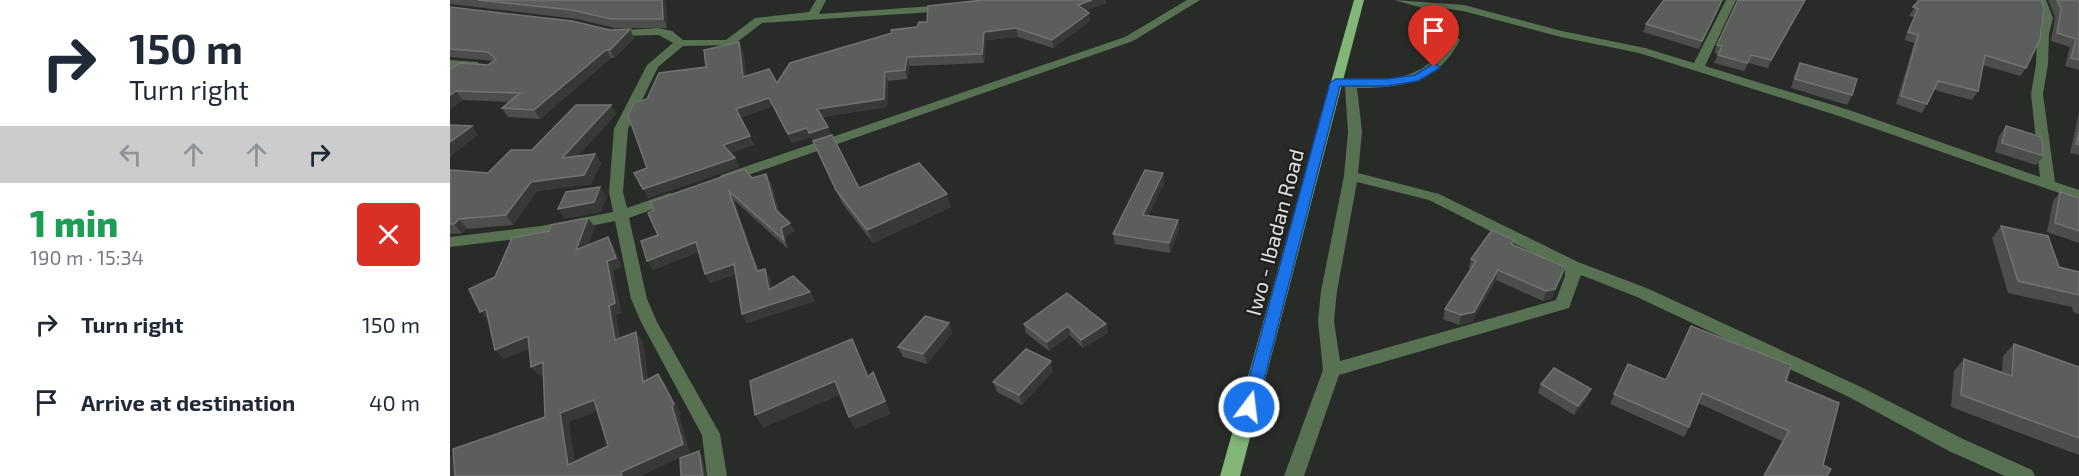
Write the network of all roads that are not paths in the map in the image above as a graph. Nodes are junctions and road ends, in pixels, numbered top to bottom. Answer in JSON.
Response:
{"nodes":[{"id":1,"x":821,"y":0,"type":"edge"},
{"id":2,"x":1195,"y":0,"type":"edge"},
{"id":3,"x":1359,"y":0,"type":"edge"},
{"id":4,"x":1399,"y":0,"type":"edge"},
{"id":5,"x":1731,"y":0,"type":"edge"},
{"id":6,"x":2042,"y":0,"type":"edge"},
{"id":7,"x":962,"y":7,"type":"edge"},
{"id":8,"x":1433,"y":7,"type":"junction"},
{"id":9,"x":811,"y":18,"type":"junction"},
{"id":10,"x":597,"y":28,"type":"edge"},
{"id":11,"x":680,"y":43,"type":"junction"},
{"id":12,"x":450,"y":64,"type":"edge"},
{"id":13,"x":494,"y":67,"type":"edge"},
{"id":14,"x":1698,"y":67,"type":"junction"},
{"id":15,"x":1343,"y":83,"type":"junction"},
{"id":16,"x":1351,"y":176,"type":"junction"},
{"id":17,"x":709,"y":184,"type":"edge"},
{"id":18,"x":2048,"y":184,"type":"junction"},
{"id":19,"x":687,"y":192,"type":"edge"},
{"id":20,"x":2079,"y":195,"type":"edge"},
{"id":21,"x":622,"y":215,"type":"junction"},
{"id":22,"x":450,"y":242,"type":"edge"},
{"id":23,"x":1573,"y":266,"type":"junction"},
{"id":24,"x":1332,"y":370,"type":"junction"},
{"id":25,"x":717,"y":476,"type":"edge"},
{"id":26,"x":1230,"y":476,"type":"edge"},
{"id":27,"x":1294,"y":476,"type":"edge"},
{"id":28,"x":2025,"y":476,"type":"edge"}],
"edges":[{"from":1,"to":9,"type":"street"},
{"from":2,"to":17,"type":"street"},
{"from":3,"to":15,"type":"main road","name":"Iwo - Ibadan Road"},
{"from":4,"to":8,"type":"street"},
{"from":5,"to":14,"type":"street"},
{"from":6,"to":18,"type":"street"},
{"from":7,"to":9,"type":"street"},
{"from":8,"to":14,"type":"street"},
{"from":8,"to":15,"type":"street"},
{"from":9,"to":11,"type":"street"},
{"from":10,"to":11,"type":"street"},
{"from":11,"to":21,"type":"street"},
{"from":12,"to":13,"type":"street"},
{"from":14,"to":18,"type":"street"},
{"from":15,"to":16,"type":"street"},
{"from":15,"to":26,"type":"main road","name":"Iwo - Ibadan Road"},
{"from":16,"to":23,"type":"street"},
{"from":16,"to":24,"type":"street"},
{"from":18,"to":20,"type":"street"},
{"from":19,"to":21,"type":"street"},
{"from":21,"to":22,"type":"street"},
{"from":21,"to":25,"type":"street"},
{"from":23,"to":24,"type":"street"},
{"from":23,"to":28,"type":"street"},
{"from":24,"to":27,"type":"street"}]}
